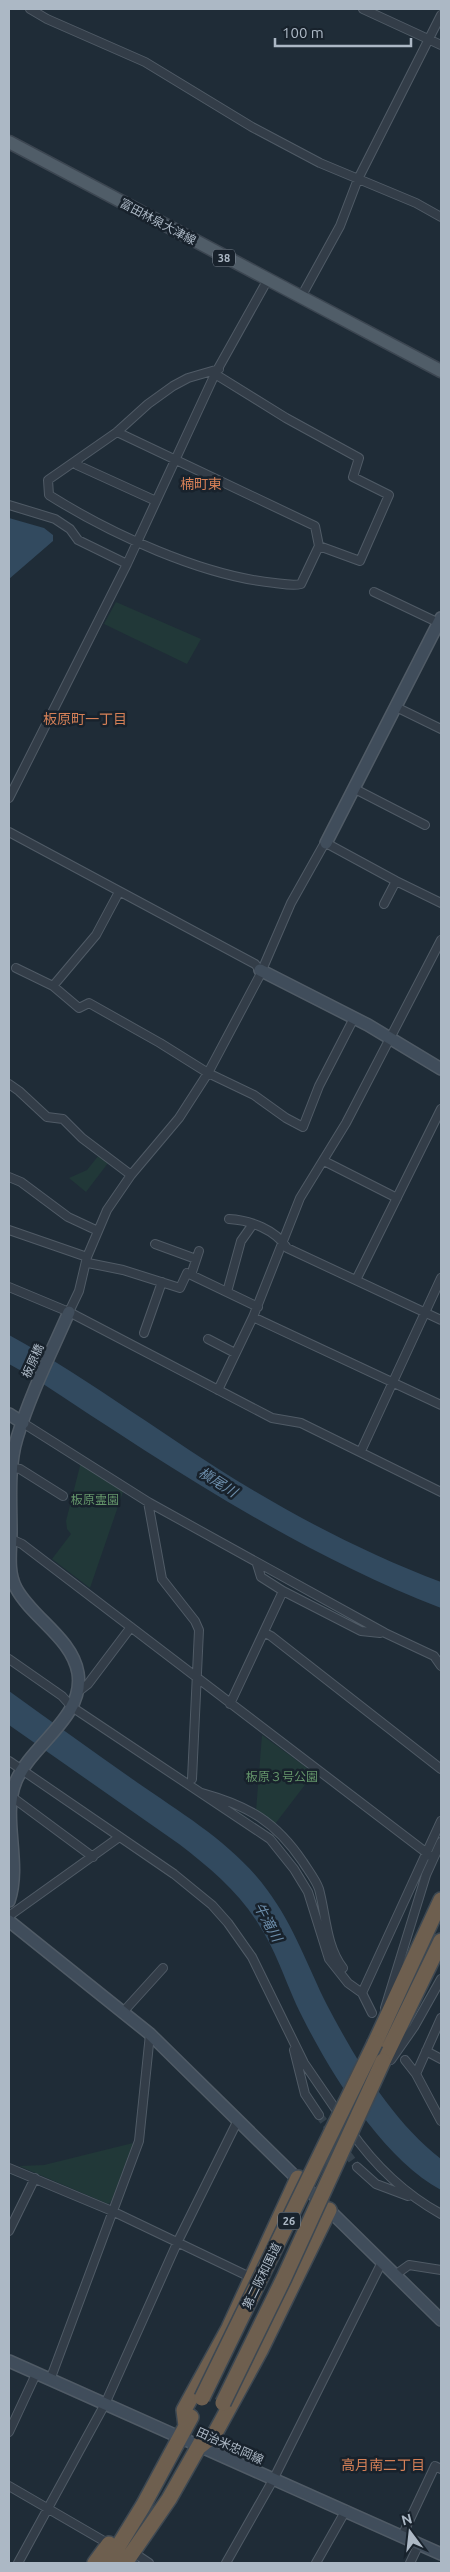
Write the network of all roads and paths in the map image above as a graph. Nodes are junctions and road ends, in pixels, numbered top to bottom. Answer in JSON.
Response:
{"nodes":[{"id":1,"x":30,"y":9,"type":"edge"},
{"id":2,"x":363,"y":9,"type":"edge"},
{"id":3,"x":441,"y":15,"type":"edge"},
{"id":4,"x":428,"y":38,"type":"junction"},
{"id":5,"x":441,"y":45,"type":"edge"},
{"id":6,"x":9,"y":142,"type":"edge"},
{"id":7,"x":358,"y":179,"type":"junction"},
{"id":8,"x":441,"y":217,"type":"edge"},
{"id":9,"x":267,"y":281,"type":"junction"},
{"id":10,"x":301,"y":297,"type":"junction"},
{"id":11,"x":441,"y":371,"type":"edge"},
{"id":12,"x":217,"y":372,"type":"junction"},
{"id":13,"x":117,"y":432,"type":"junction"},
{"id":14,"x":78,"y":460,"type":"junction"},
{"id":15,"x":175,"y":460,"type":"junction"},
{"id":16,"x":156,"y":501,"type":"junction"},
{"id":17,"x":9,"y":505,"type":"edge"},
{"id":18,"x":138,"y":542,"type":"junction"},
{"id":19,"x":319,"y":546,"type":"junction"},
{"id":20,"x":127,"y":564,"type":"junction"},
{"id":21,"x":391,"y":590,"type":"dead end"},
{"id":22,"x":374,"y":592,"type":"dead end"},
{"id":23,"x":387,"y":598,"type":"junction"},
{"id":24,"x":440,"y":621,"type":"edge"},
{"id":25,"x":396,"y":707,"type":"junction"},
{"id":26,"x":441,"y":729,"type":"edge"},
{"id":27,"x":355,"y":789,"type":"junction"},
{"id":28,"x":9,"y":798,"type":"edge"},
{"id":29,"x":424,"y":825,"type":"dead end"},
{"id":30,"x":9,"y":832,"type":"edge"},
{"id":31,"x":326,"y":842,"type":"junction"},
{"id":32,"x":396,"y":881,"type":"junction"},
{"id":33,"x":119,"y":892,"type":"junction"},
{"id":34,"x":441,"y":903,"type":"edge"},
{"id":35,"x":384,"y":904,"type":"dead end"},
{"id":36,"x":441,"y":940,"type":"edge"},
{"id":37,"x":16,"y":968,"type":"dead end"},
{"id":38,"x":260,"y":970,"type":"junction"},
{"id":39,"x":52,"y":986,"type":"junction"},
{"id":40,"x":354,"y":1018,"type":"junction"},
{"id":41,"x":391,"y":1040,"type":"junction"},
{"id":42,"x":441,"y":1068,"type":"edge"},
{"id":43,"x":208,"y":1073,"type":"junction"},
{"id":44,"x":10,"y":1086,"type":"edge"},
{"id":45,"x":441,"y":1110,"type":"edge"},
{"id":46,"x":324,"y":1160,"type":"junction"},
{"id":47,"x":131,"y":1175,"type":"junction"},
{"id":48,"x":9,"y":1177,"type":"edge"},
{"id":49,"x":397,"y":1198,"type":"junction"},
{"id":50,"x":229,"y":1219,"type":"dead end"},
{"id":51,"x":253,"y":1224,"type":"junction"},
{"id":52,"x":9,"y":1230,"type":"edge"},
{"id":53,"x":98,"y":1231,"type":"junction"},
{"id":54,"x":284,"y":1243,"type":"junction"},
{"id":55,"x":155,"y":1244,"type":"dead end"},
{"id":56,"x":88,"y":1260,"type":"junction"},
{"id":57,"x":190,"y":1275,"type":"junction"},
{"id":58,"x":441,"y":1278,"type":"edge"},
{"id":59,"x":356,"y":1280,"type":"junction"},
{"id":60,"x":162,"y":1282,"type":"junction"},
{"id":61,"x":9,"y":1287,"type":"edge"},
{"id":62,"x":227,"y":1292,"type":"junction"},
{"id":63,"x":258,"y":1306,"type":"junction"},
{"id":64,"x":70,"y":1312,"type":"junction"},
{"id":65,"x":425,"y":1312,"type":"junction"},
{"id":66,"x":253,"y":1317,"type":"junction"},
{"id":67,"x":441,"y":1320,"type":"edge"},
{"id":68,"x":144,"y":1333,"type":"dead end"},
{"id":69,"x":208,"y":1339,"type":"dead end"},
{"id":70,"x":235,"y":1353,"type":"junction"},
{"id":71,"x":392,"y":1382,"type":"junction"},
{"id":72,"x":218,"y":1390,"type":"junction"},
{"id":73,"x":441,"y":1405,"type":"edge"},
{"id":74,"x":9,"y":1414,"type":"edge"},
{"id":75,"x":23,"y":1423,"type":"junction"},
{"id":76,"x":361,"y":1450,"type":"junction"},
{"id":77,"x":13,"y":1468,"type":"junction"},
{"id":78,"x":441,"y":1492,"type":"edge"},
{"id":79,"x":51,"y":1499,"type":"dead end"},
{"id":80,"x":148,"y":1502,"type":"junction"},
{"id":81,"x":11,"y":1538,"type":"junction"},
{"id":82,"x":10,"y":1554,"type":"edge"},
{"id":83,"x":257,"y":1564,"type":"junction"},
{"id":84,"x":283,"y":1591,"type":"junction"},
{"id":85,"x":131,"y":1628,"type":"junction"},
{"id":86,"x":385,"y":1633,"type":"junction"},
{"id":87,"x":265,"y":1634,"type":"junction"},
{"id":88,"x":9,"y":1659,"type":"edge"},
{"id":89,"x":441,"y":1666,"type":"edge"},
{"id":90,"x":197,"y":1679,"type":"junction"},
{"id":91,"x":79,"y":1691,"type":"junction"},
{"id":92,"x":230,"y":1704,"type":"junction"},
{"id":93,"x":68,"y":1711,"type":"junction"},
{"id":94,"x":9,"y":1761,"type":"edge"},
{"id":95,"x":24,"y":1767,"type":"junction"},
{"id":96,"x":441,"y":1769,"type":"edge"},
{"id":97,"x":192,"y":1779,"type":"dead end"},
{"id":98,"x":198,"y":1792,"type":"junction"},
{"id":99,"x":12,"y":1797,"type":"junction"},
{"id":100,"x":441,"y":1821,"type":"edge"},
{"id":101,"x":118,"y":1838,"type":"junction"},
{"id":102,"x":441,"y":1842,"type":"edge"},
{"id":103,"x":429,"y":1856,"type":"junction"},
{"id":104,"x":93,"y":1857,"type":"junction"},
{"id":105,"x":441,"y":1900,"type":"edge"},
{"id":106,"x":9,"y":1901,"type":"edge"},
{"id":107,"x":9,"y":1916,"type":"edge"},
{"id":108,"x":9,"y":1921,"type":"edge"},
{"id":109,"x":441,"y":1941,"type":"edge"},
{"id":110,"x":163,"y":1968,"type":"dead end"},
{"id":111,"x":441,"y":1979,"type":"edge"},
{"id":112,"x":360,"y":1990,"type":"junction"},
{"id":113,"x":124,"y":2011,"type":"junction"},
{"id":114,"x":372,"y":2013,"type":"dead end"},
{"id":115,"x":441,"y":2018,"type":"edge"},
{"id":116,"x":384,"y":2025,"type":"junction"},
{"id":117,"x":150,"y":2034,"type":"junction"},
{"id":118,"x":294,"y":2045,"type":"junction"},
{"id":119,"x":426,"y":2051,"type":"junction"},
{"id":120,"x":441,"y":2058,"type":"edge"},
{"id":121,"x":405,"y":2060,"type":"dead end"},
{"id":122,"x":385,"y":2065,"type":"junction"},
{"id":123,"x":416,"y":2074,"type":"junction"},
{"id":124,"x":319,"y":2115,"type":"tunnel mouth"},
{"id":125,"x":238,"y":2120,"type":"junction"},
{"id":126,"x":441,"y":2121,"type":"edge"},
{"id":127,"x":358,"y":2166,"type":"tunnel mouth"},
{"id":128,"x":9,"y":2168,"type":"edge"},
{"id":129,"x":35,"y":2178,"type":"junction"},
{"id":130,"x":298,"y":2178,"type":"junction"},
{"id":131,"x":415,"y":2198,"type":"junction"},
{"id":132,"x":329,"y":2210,"type":"junction"},
{"id":133,"x":112,"y":2211,"type":"junction"},
{"id":134,"x":441,"y":2214,"type":"edge"},
{"id":135,"x":9,"y":2231,"type":"edge"},
{"id":136,"x":178,"y":2242,"type":"junction"},
{"id":137,"x":382,"y":2262,"type":"junction"},
{"id":138,"x":441,"y":2270,"type":"edge"},
{"id":139,"x":395,"y":2275,"type":"junction"},
{"id":140,"x":252,"y":2278,"type":"junction"},
{"id":141,"x":441,"y":2320,"type":"edge"},
{"id":142,"x":9,"y":2361,"type":"edge"},
{"id":143,"x":36,"y":2374,"type":"junction"},
{"id":144,"x":50,"y":2380,"type":"junction"},
{"id":145,"x":105,"y":2404,"type":"junction"},
{"id":146,"x":9,"y":2432,"type":"edge"},
{"id":147,"x":182,"y":2432,"type":"junction"},
{"id":148,"x":199,"y":2447,"type":"junction"},
{"id":149,"x":441,"y":2469,"type":"edge"},
{"id":150,"x":273,"y":2480,"type":"junction"},
{"id":151,"x":9,"y":2486,"type":"edge"},
{"id":152,"x":169,"y":2499,"type":"junction"},
{"id":153,"x":143,"y":2506,"type":"junction"},
{"id":154,"x":48,"y":2507,"type":"junction"},
{"id":155,"x":346,"y":2510,"type":"junction"},
{"id":156,"x":402,"y":2536,"type":"junction"},
{"id":157,"x":108,"y":2544,"type":"junction"},
{"id":158,"x":419,"y":2544,"type":"junction"},
{"id":159,"x":441,"y":2554,"type":"edge"},
{"id":160,"x":142,"y":2561,"type":"edge"},
{"id":161,"x":18,"y":2563,"type":"edge"},
{"id":162,"x":95,"y":2563,"type":"edge"},
{"id":163,"x":108,"y":2563,"type":"edge"},
{"id":164,"x":125,"y":2563,"type":"edge"},
{"id":165,"x":226,"y":2563,"type":"edge"},
{"id":166,"x":316,"y":2563,"type":"edge"},
{"id":167,"x":410,"y":2563,"type":"edge"}],
"edges":[{"from":1,"to":7,"type":"street"},
{"from":2,"to":4,"type":"street"},
{"from":3,"to":4,"type":"street"},
{"from":4,"to":5,"type":"street"},
{"from":4,"to":7,"type":"street"},
{"from":6,"to":9,"type":"main road","name":"富田林泉大津線","number":"38"},
{"from":7,"to":8,"type":"street"},
{"from":7,"to":10,"type":"street"},
{"from":9,"to":10,"type":"main road","name":"富田林泉大津線","number":"38"},
{"from":9,"to":12,"type":"street"},
{"from":10,"to":11,"type":"main road","name":"富田林泉大津線","number":"38"},
{"from":12,"to":13,"type":"street"},
{"from":12,"to":15,"type":"street"},
{"from":12,"to":19,"type":"street"},
{"from":13,"to":14,"type":"street"},
{"from":13,"to":15,"type":"street"},
{"from":14,"to":16,"type":"street"},
{"from":14,"to":18,"type":"street"},
{"from":15,"to":16,"type":"street"},
{"from":15,"to":19,"type":"street"},
{"from":16,"to":18,"type":"street"},
{"from":17,"to":20,"type":"street"},
{"from":18,"to":19,"type":"street"},
{"from":18,"to":20,"type":"street"},
{"from":20,"to":28,"type":"street"},
{"from":21,"to":23,"type":"street"},
{"from":22,"to":23,"type":"street"},
{"from":23,"to":24,"type":"street"},
{"from":24,"to":25,"type":"street"},
{"from":25,"to":26,"type":"street"},
{"from":25,"to":27,"type":"street"},
{"from":27,"to":29,"type":"street"},
{"from":27,"to":31,"type":"street"},
{"from":30,"to":33,"type":"street"},
{"from":31,"to":32,"type":"street"},
{"from":31,"to":38,"type":"street"},
{"from":32,"to":34,"type":"street"},
{"from":32,"to":35,"type":"street"},
{"from":33,"to":38,"type":"street"},
{"from":33,"to":39,"type":"street"},
{"from":36,"to":41,"type":"street"},
{"from":37,"to":39,"type":"street"},
{"from":38,"to":40,"type":"street"},
{"from":38,"to":43,"type":"street"},
{"from":39,"to":43,"type":"street"},
{"from":40,"to":41,"type":"street"},
{"from":40,"to":43,"type":"street"},
{"from":41,"to":42,"type":"street"},
{"from":41,"to":46,"type":"street"},
{"from":43,"to":47,"type":"street"},
{"from":44,"to":47,"type":"street"},
{"from":45,"to":49,"type":"street"},
{"from":46,"to":49,"type":"street"},
{"from":46,"to":54,"type":"street"},
{"from":47,"to":53,"type":"street"},
{"from":48,"to":53,"type":"street"},
{"from":49,"to":59,"type":"street"},
{"from":50,"to":51,"type":"street"},
{"from":51,"to":54,"type":"street"},
{"from":51,"to":62,"type":"street"},
{"from":52,"to":56,"type":"street"},
{"from":53,"to":56,"type":"street"},
{"from":54,"to":59,"type":"street"},
{"from":54,"to":63,"type":"street"},
{"from":55,"to":57,"type":"street"},
{"from":56,"to":60,"type":"street"},
{"from":56,"to":64,"type":"street"},
{"from":57,"to":60,"type":"street"},
{"from":57,"to":62,"type":"street"},
{"from":58,"to":65,"type":"street"},
{"from":59,"to":65,"type":"street"},
{"from":60,"to":68,"type":"street"},
{"from":61,"to":64,"type":"street"},
{"from":62,"to":63,"type":"street"},
{"from":63,"to":66,"type":"street"},
{"from":64,"to":72,"type":"street"},
{"from":64,"to":75,"type":"street","name":"板原橋"},
{"from":65,"to":67,"type":"street"},
{"from":65,"to":71,"type":"street"},
{"from":66,"to":70,"type":"street"},
{"from":66,"to":71,"type":"street"},
{"from":69,"to":70,"type":"street"},
{"from":70,"to":72,"type":"street"},
{"from":71,"to":73,"type":"street"},
{"from":71,"to":76,"type":"street"},
{"from":72,"to":76,"type":"street"},
{"from":74,"to":75,"type":"street"},
{"from":75,"to":77,"type":"street","name":"板原橋"},
{"from":75,"to":80,"type":"street"},
{"from":76,"to":78,"type":"street"},
{"from":77,"to":79,"type":"street"},
{"from":77,"to":81,"type":"street","name":"板原橋"},
{"from":80,"to":83,"type":"street"},
{"from":80,"to":90,"type":"street"},
{"from":81,"to":82,"type":"street","name":"板原橋"},
{"from":81,"to":85,"type":"street"},
{"from":82,"to":91,"type":"street","name":"板原橋"},
{"from":83,"to":84,"type":"street"},
{"from":83,"to":86,"type":"street"},
{"from":84,"to":86,"type":"street"},
{"from":84,"to":87,"type":"street"},
{"from":85,"to":90,"type":"street"},
{"from":85,"to":91,"type":"street"},
{"from":86,"to":89,"type":"street"},
{"from":87,"to":92,"type":"street"},
{"from":87,"to":96,"type":"street"},
{"from":88,"to":93,"type":"street"},
{"from":90,"to":92,"type":"street"},
{"from":90,"to":97,"type":"street"},
{"from":91,"to":93,"type":"street"},
{"from":92,"to":103,"type":"street"},
{"from":93,"to":95,"type":"street"},
{"from":93,"to":98,"type":"street"},
{"from":94,"to":95,"type":"street"},
{"from":95,"to":99,"type":"street"},
{"from":95,"to":101,"type":"street"},
{"from":98,"to":112,"type":"street"},
{"from":98,"to":112,"type":"street"},
{"from":99,"to":104,"type":"street"},
{"from":99,"to":106,"type":"street"},
{"from":100,"to":103,"type":"street"},
{"from":101,"to":104,"type":"street"},
{"from":101,"to":118,"type":"street"},
{"from":102,"to":103,"type":"street"},
{"from":103,"to":112,"type":"street"},
{"from":103,"to":116,"type":"street"},
{"from":104,"to":107,"type":"street"},
{"from":105,"to":116,"type":"highway","name":"第二阪和国道","number":"26"},
{"from":108,"to":113,"type":"street"},
{"from":109,"to":122,"type":"highway","name":"第二阪和国道","number":"26"},
{"from":110,"to":113,"type":"street"},
{"from":111,"to":122,"type":"street"},
{"from":112,"to":114,"type":"street"},
{"from":113,"to":117,"type":"street"},
{"from":115,"to":119,"type":"street"},
{"from":116,"to":147,"type":"highway","name":"第二阪和国道","number":"26","bridge":true},
{"from":117,"to":125,"type":"street"},
{"from":117,"to":133,"type":"street"},
{"from":118,"to":124,"type":"street"},
{"from":118,"to":131,"type":"street"},
{"from":119,"to":120,"type":"street"},
{"from":119,"to":123,"type":"street"},
{"from":121,"to":123,"type":"street"},
{"from":122,"to":148,"type":"highway","name":"第二阪和国道","number":"26","bridge":true},
{"from":123,"to":126,"type":"street"},
{"from":125,"to":130,"type":"street"},
{"from":125,"to":136,"type":"street"},
{"from":127,"to":131,"type":"street"},
{"from":128,"to":129,"type":"street"},
{"from":129,"to":133,"type":"street"},
{"from":129,"to":135,"type":"street"},
{"from":130,"to":132,"type":"street"},
{"from":130,"to":140,"type":"highway","number":"26"},
{"from":131,"to":134,"type":"street"},
{"from":132,"to":137,"type":"street"},
{"from":132,"to":148,"type":"highway","number":"26"},
{"from":133,"to":136,"type":"street"},
{"from":133,"to":144,"type":"street"},
{"from":136,"to":140,"type":"street"},
{"from":136,"to":145,"type":"street"},
{"from":137,"to":139,"type":"street"},
{"from":137,"to":150,"type":"street"},
{"from":138,"to":139,"type":"street"},
{"from":139,"to":141,"type":"street"},
{"from":140,"to":147,"type":"highway","number":"26"},
{"from":142,"to":143,"type":"street","name":"田治米忠岡線"},
{"from":143,"to":144,"type":"street","name":"田治米忠岡線"},
{"from":143,"to":146,"type":"street"},
{"from":144,"to":145,"type":"street","name":"田治米忠岡線"},
{"from":145,"to":147,"type":"street","name":"田治米忠岡線"},
{"from":145,"to":154,"type":"street"},
{"from":147,"to":148,"type":"street","name":"田治米忠岡線"},
{"from":147,"to":153,"type":"highway","name":"第二阪和国道","number":"26"},
{"from":148,"to":150,"type":"street","name":"田治米忠岡線"},
{"from":148,"to":152,"type":"highway","name":"第二阪和国道","number":"26"},
{"from":149,"to":156,"type":"street"},
{"from":150,"to":155,"type":"street","name":"田治米忠岡線"},
{"from":150,"to":165,"type":"street"},
{"from":151,"to":154,"type":"street"},
{"from":152,"to":160,"type":"highway","number":"26"},
{"from":152,"to":164,"type":"highway","name":"第二阪和国道","number":"26"},
{"from":153,"to":157,"type":"highway","number":"26"},
{"from":153,"to":163,"type":"highway","name":"第二阪和国道","number":"26"},
{"from":154,"to":157,"type":"street"},
{"from":154,"to":161,"type":"street"},
{"from":155,"to":156,"type":"street","name":"田治米忠岡線"},
{"from":155,"to":166,"type":"street"},
{"from":156,"to":158,"type":"street","name":"田治米忠岡線"},
{"from":157,"to":162,"type":"highway","number":"26"},
{"from":158,"to":159,"type":"street","name":"田治米忠岡線"},
{"from":158,"to":167,"type":"street"}]}
